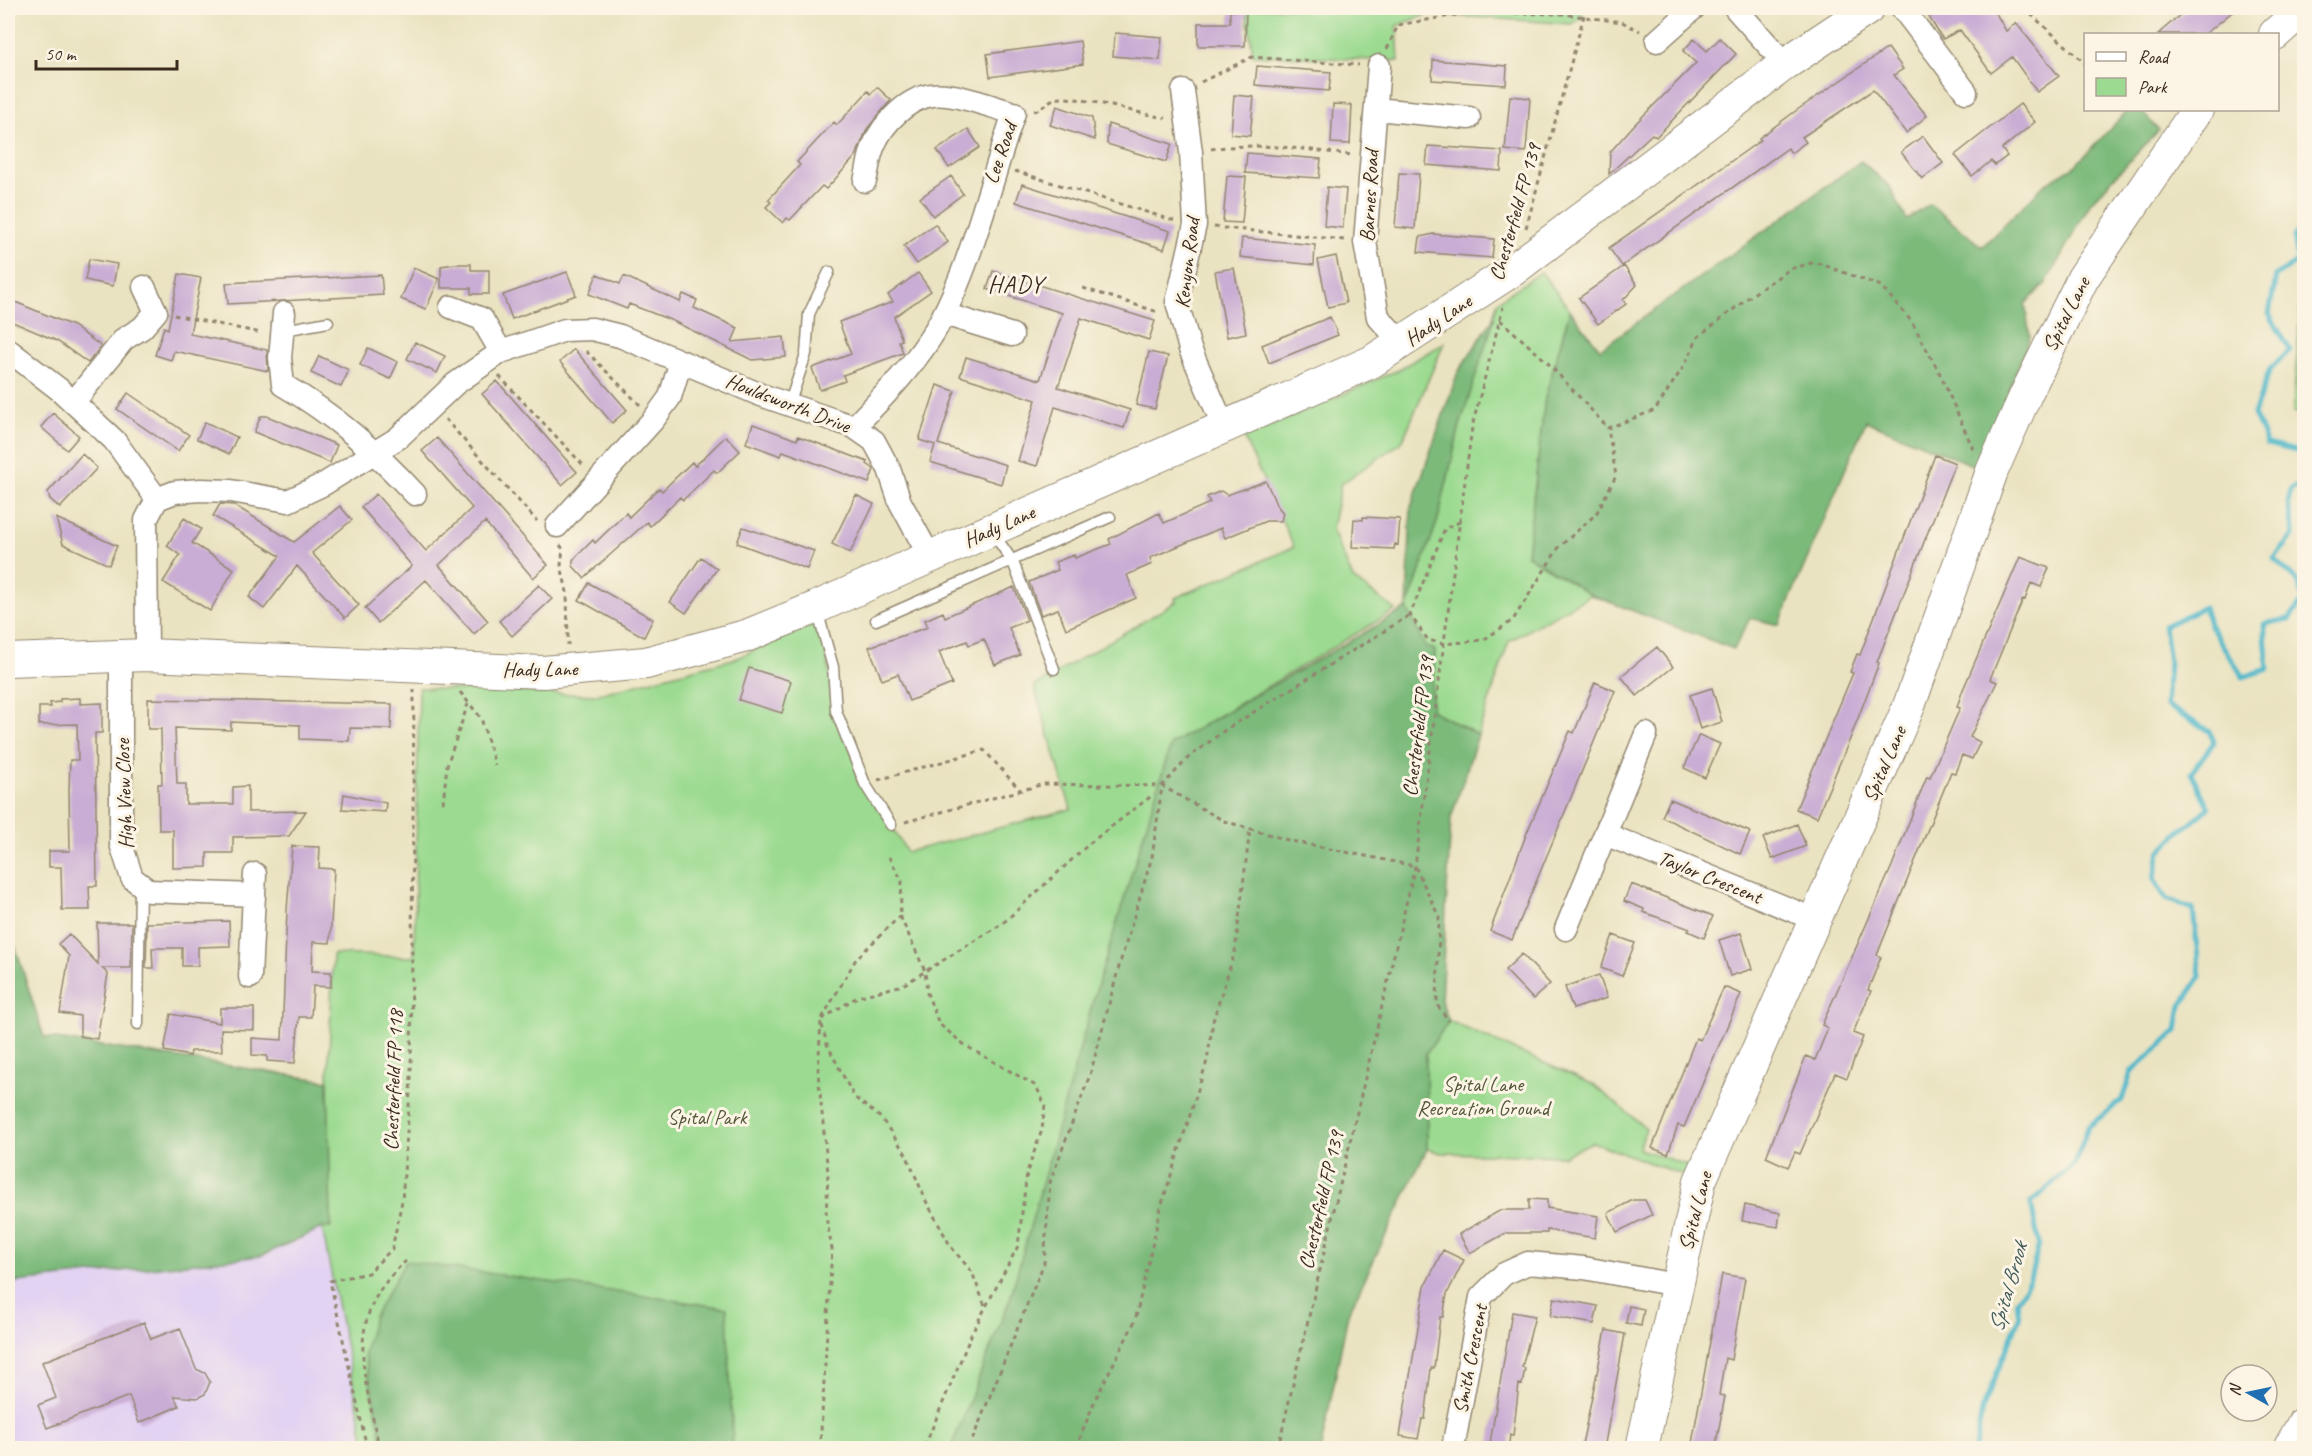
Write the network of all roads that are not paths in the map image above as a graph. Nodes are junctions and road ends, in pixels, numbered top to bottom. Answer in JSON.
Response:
{"nodes":[{"id":1,"x":1694,"y":8,"type":"edge"},
{"id":2,"x":1735,"y":8,"type":"edge"},
{"id":3,"x":1869,"y":8,"type":"edge"},
{"id":4,"x":1902,"y":8,"type":"edge"},
{"id":5,"x":2304,"y":8,"type":"edge"},
{"id":6,"x":2276,"y":33,"type":"edge"},
{"id":7,"x":1657,"y":41,"type":"road end"},
{"id":8,"x":1785,"y":64,"type":"junction"},
{"id":9,"x":1379,"y":66,"type":"road end"},
{"id":10,"x":1183,"y":91,"type":"road end"},
{"id":11,"x":1966,"y":92,"type":"dead end"},
{"id":12,"x":1376,"y":110,"type":"junction"},
{"id":13,"x":2196,"y":111,"type":"edge"},
{"id":14,"x":1469,"y":118,"type":"dead end"},
{"id":15,"x":865,"y":181,"type":"dead end"},
{"id":16,"x":830,"y":272,"type":"dead end"},
{"id":17,"x":144,"y":287,"type":"dead end"},
{"id":18,"x":451,"y":307,"type":"dead end"},
{"id":19,"x":944,"y":314,"type":"junction"},
{"id":20,"x":328,"y":322,"type":"dead end"},
{"id":21,"x":284,"y":327,"type":"joint"},
{"id":22,"x":1012,"y":335,"type":"dead end"},
{"id":23,"x":1403,"y":344,"type":"junction"},
{"id":24,"x":8,"y":350,"type":"edge"},
{"id":25,"x":494,"y":357,"type":"junction"},
{"id":26,"x":681,"y":361,"type":"junction"},
{"id":27,"x":74,"y":402,"type":"junction"},
{"id":28,"x":789,"y":405,"type":"junction"},
{"id":29,"x":854,"y":427,"type":"junction"},
{"id":30,"x":1224,"y":427,"type":"junction"},
{"id":31,"x":375,"y":451,"type":"junction"},
{"id":32,"x":415,"y":495,"type":"dead end"},
{"id":33,"x":157,"y":499,"type":"junction"},
{"id":34,"x":1110,"y":517,"type":"dead end"},
{"id":35,"x":991,"y":530,"type":"junction"},
{"id":36,"x":552,"y":532,"type":"road end"},
{"id":37,"x":930,"y":557,"type":"junction"},
{"id":38,"x":1013,"y":562,"type":"junction"},
{"id":39,"x":817,"y":607,"type":"junction"},
{"id":40,"x":876,"y":620,"type":"dead end"},
{"id":41,"x":134,"y":654,"type":"junction"},
{"id":42,"x":8,"y":660,"type":"edge"},
{"id":43,"x":1054,"y":669,"type":"dead end"},
{"id":44,"x":1646,"y":734,"type":"dead end"},
{"id":45,"x":891,"y":825,"type":"road end"},
{"id":46,"x":1605,"y":834,"type":"junction"},
{"id":47,"x":140,"y":884,"type":"junction"},
{"id":48,"x":1816,"y":920,"type":"junction"},
{"id":49,"x":1566,"y":928,"type":"dead end"},
{"id":50,"x":250,"y":977,"type":"dead end"},
{"id":51,"x":138,"y":1024,"type":"dead end"},
{"id":52,"x":1676,"y":1285,"type":"junction"},
{"id":53,"x":2304,"y":1423,"type":"edge"},
{"id":54,"x":1453,"y":1449,"type":"edge"},
{"id":55,"x":1642,"y":1449,"type":"edge"},
{"id":56,"x":2290,"y":1449,"type":"edge"}],
"edges":[{"from":1,"to":7,"type":"street"},
{"from":2,"to":8,"type":"street"},
{"from":3,"to":8,"type":"street","name":"Hady Lane"},
{"from":4,"to":11,"type":"street"},
{"from":5,"to":6,"type":"street"},
{"from":8,"to":23,"type":"street","name":"Hady Lane"},
{"from":9,"to":12,"type":"street","name":"Barnes Road"},
{"from":10,"to":30,"type":"street","name":"Kenyon Road"},
{"from":12,"to":14,"type":"street"},
{"from":12,"to":23,"type":"street","name":"Barnes Road"},
{"from":13,"to":48,"type":"street","name":"Spital Lane"},
{"from":15,"to":19,"type":"street","name":"Lee Road"},
{"from":16,"to":28,"type":"lane"},
{"from":17,"to":27,"type":"street"},
{"from":18,"to":25,"type":"street"},
{"from":19,"to":22,"type":"street"},
{"from":19,"to":29,"type":"street","name":"Lee Road"},
{"from":20,"to":21,"type":"lane"},
{"from":21,"to":31,"type":"street"},
{"from":23,"to":30,"type":"street","name":"Hady Lane"},
{"from":24,"to":27,"type":"street"},
{"from":25,"to":26,"type":"street","name":"Houldsworth Drive"},
{"from":25,"to":31,"type":"street","name":"Houldsworth Drive"},
{"from":26,"to":28,"type":"street","name":"Houldsworth Drive"},
{"from":26,"to":36,"type":"street"},
{"from":27,"to":33,"type":"street"},
{"from":28,"to":29,"type":"street","name":"Houldsworth Drive"},
{"from":29,"to":37,"type":"street","name":"Houldsworth Drive"},
{"from":30,"to":35,"type":"street","name":"Hady Lane"},
{"from":31,"to":32,"type":"street"},
{"from":31,"to":33,"type":"street","name":"Houldsworth Drive"},
{"from":33,"to":41,"type":"street"},
{"from":34,"to":38,"type":"lane"},
{"from":35,"to":37,"type":"street","name":"Hady Lane"},
{"from":35,"to":38,"type":"lane"},
{"from":37,"to":39,"type":"street","name":"Hady Lane"},
{"from":38,"to":40,"type":"lane"},
{"from":38,"to":43,"type":"lane"},
{"from":39,"to":41,"type":"street","name":"Hady Lane"},
{"from":39,"to":45,"type":"lane"},
{"from":41,"to":42,"type":"street","name":"Hady Lane"},
{"from":41,"to":47,"type":"street","name":"High View Close"},
{"from":44,"to":46,"type":"street"},
{"from":46,"to":48,"type":"street","name":"Taylor Crescent"},
{"from":46,"to":49,"type":"street"},
{"from":47,"to":50,"type":"street"},
{"from":47,"to":51,"type":"lane"},
{"from":48,"to":52,"type":"street","name":"Spital Lane"},
{"from":52,"to":54,"type":"street","name":"Smith Crescent"},
{"from":52,"to":55,"type":"street","name":"Spital Lane"},
{"from":53,"to":56,"type":"highway"}]}
